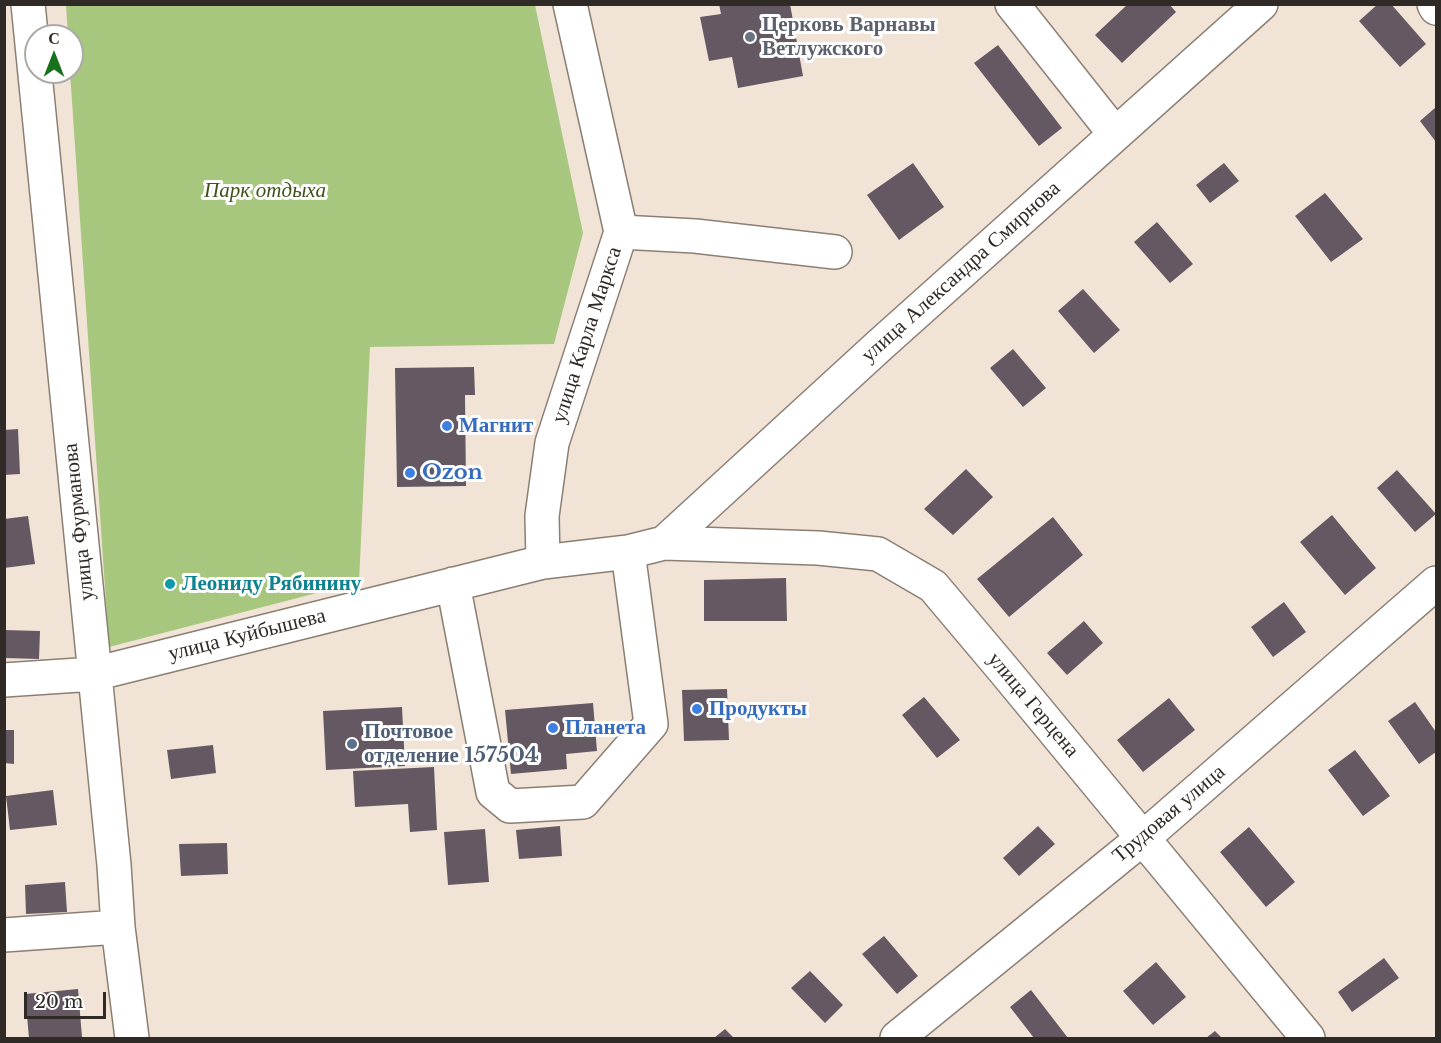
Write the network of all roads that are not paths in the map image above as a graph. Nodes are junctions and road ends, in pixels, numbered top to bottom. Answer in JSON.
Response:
{"nodes":[{"id":1,"x":28,"y":4,"type":"edge"},
{"id":2,"x":570,"y":4,"type":"edge"},
{"id":3,"x":1012,"y":4,"type":"edge"},
{"id":4,"x":1261,"y":4,"type":"edge"},
{"id":5,"x":1116,"y":134,"type":"junction"},
{"id":6,"x":621,"y":232,"type":"junction"},
{"id":7,"x":836,"y":252,"type":"dead end"},
{"id":8,"x":664,"y":543,"type":"junction"},
{"id":9,"x":628,"y":552,"type":"junction"},
{"id":10,"x":543,"y":562,"type":"junction"},
{"id":11,"x":1437,"y":583,"type":"edge"},
{"id":12,"x":453,"y":584,"type":"junction"},
{"id":13,"x":94,"y":674,"type":"junction"},
{"id":14,"x":4,"y":681,"type":"edge"},
{"id":15,"x":1143,"y":838,"type":"junction"},
{"id":16,"x":118,"y":927,"type":"junction"},
{"id":17,"x":4,"y":935,"type":"edge"},
{"id":18,"x":132,"y":1038,"type":"edge"},
{"id":19,"x":897,"y":1038,"type":"edge"},
{"id":20,"x":1308,"y":1038,"type":"edge"}],
"edges":[{"from":1,"to":13,"type":"street","name":"улица Фурманова"},
{"from":2,"to":6,"type":"street","name":"улица Карла Маркса"},
{"from":3,"to":5,"type":"street"},
{"from":4,"to":5,"type":"street","name":"улица Александра Смирнова"},
{"from":5,"to":8,"type":"street","name":"улица Александра Смирнова"},
{"from":6,"to":7,"type":"street"},
{"from":6,"to":10,"type":"street","name":"улица Карла Маркса"},
{"from":8,"to":9,"type":"street","name":"улица Куйбышева"},
{"from":8,"to":15,"type":"street","name":"улица Герцена"},
{"from":9,"to":10,"type":"street","name":"улица Куйбышева"},
{"from":9,"to":12,"type":"street"},
{"from":10,"to":12,"type":"street","name":"улица Куйбышева"},
{"from":11,"to":15,"type":"street","name":"Трудовая улица"},
{"from":12,"to":13,"type":"street","name":"улица Куйбышева"},
{"from":13,"to":14,"type":"street","name":"улица Куйбышева"},
{"from":13,"to":16,"type":"street","name":"улица Фурманова"},
{"from":15,"to":19,"type":"street","name":"Трудовая улица"},
{"from":15,"to":20,"type":"street","name":"улица Герцена"},
{"from":16,"to":17,"type":"street"},
{"from":16,"to":18,"type":"street","name":"улица Фурманова"}]}
